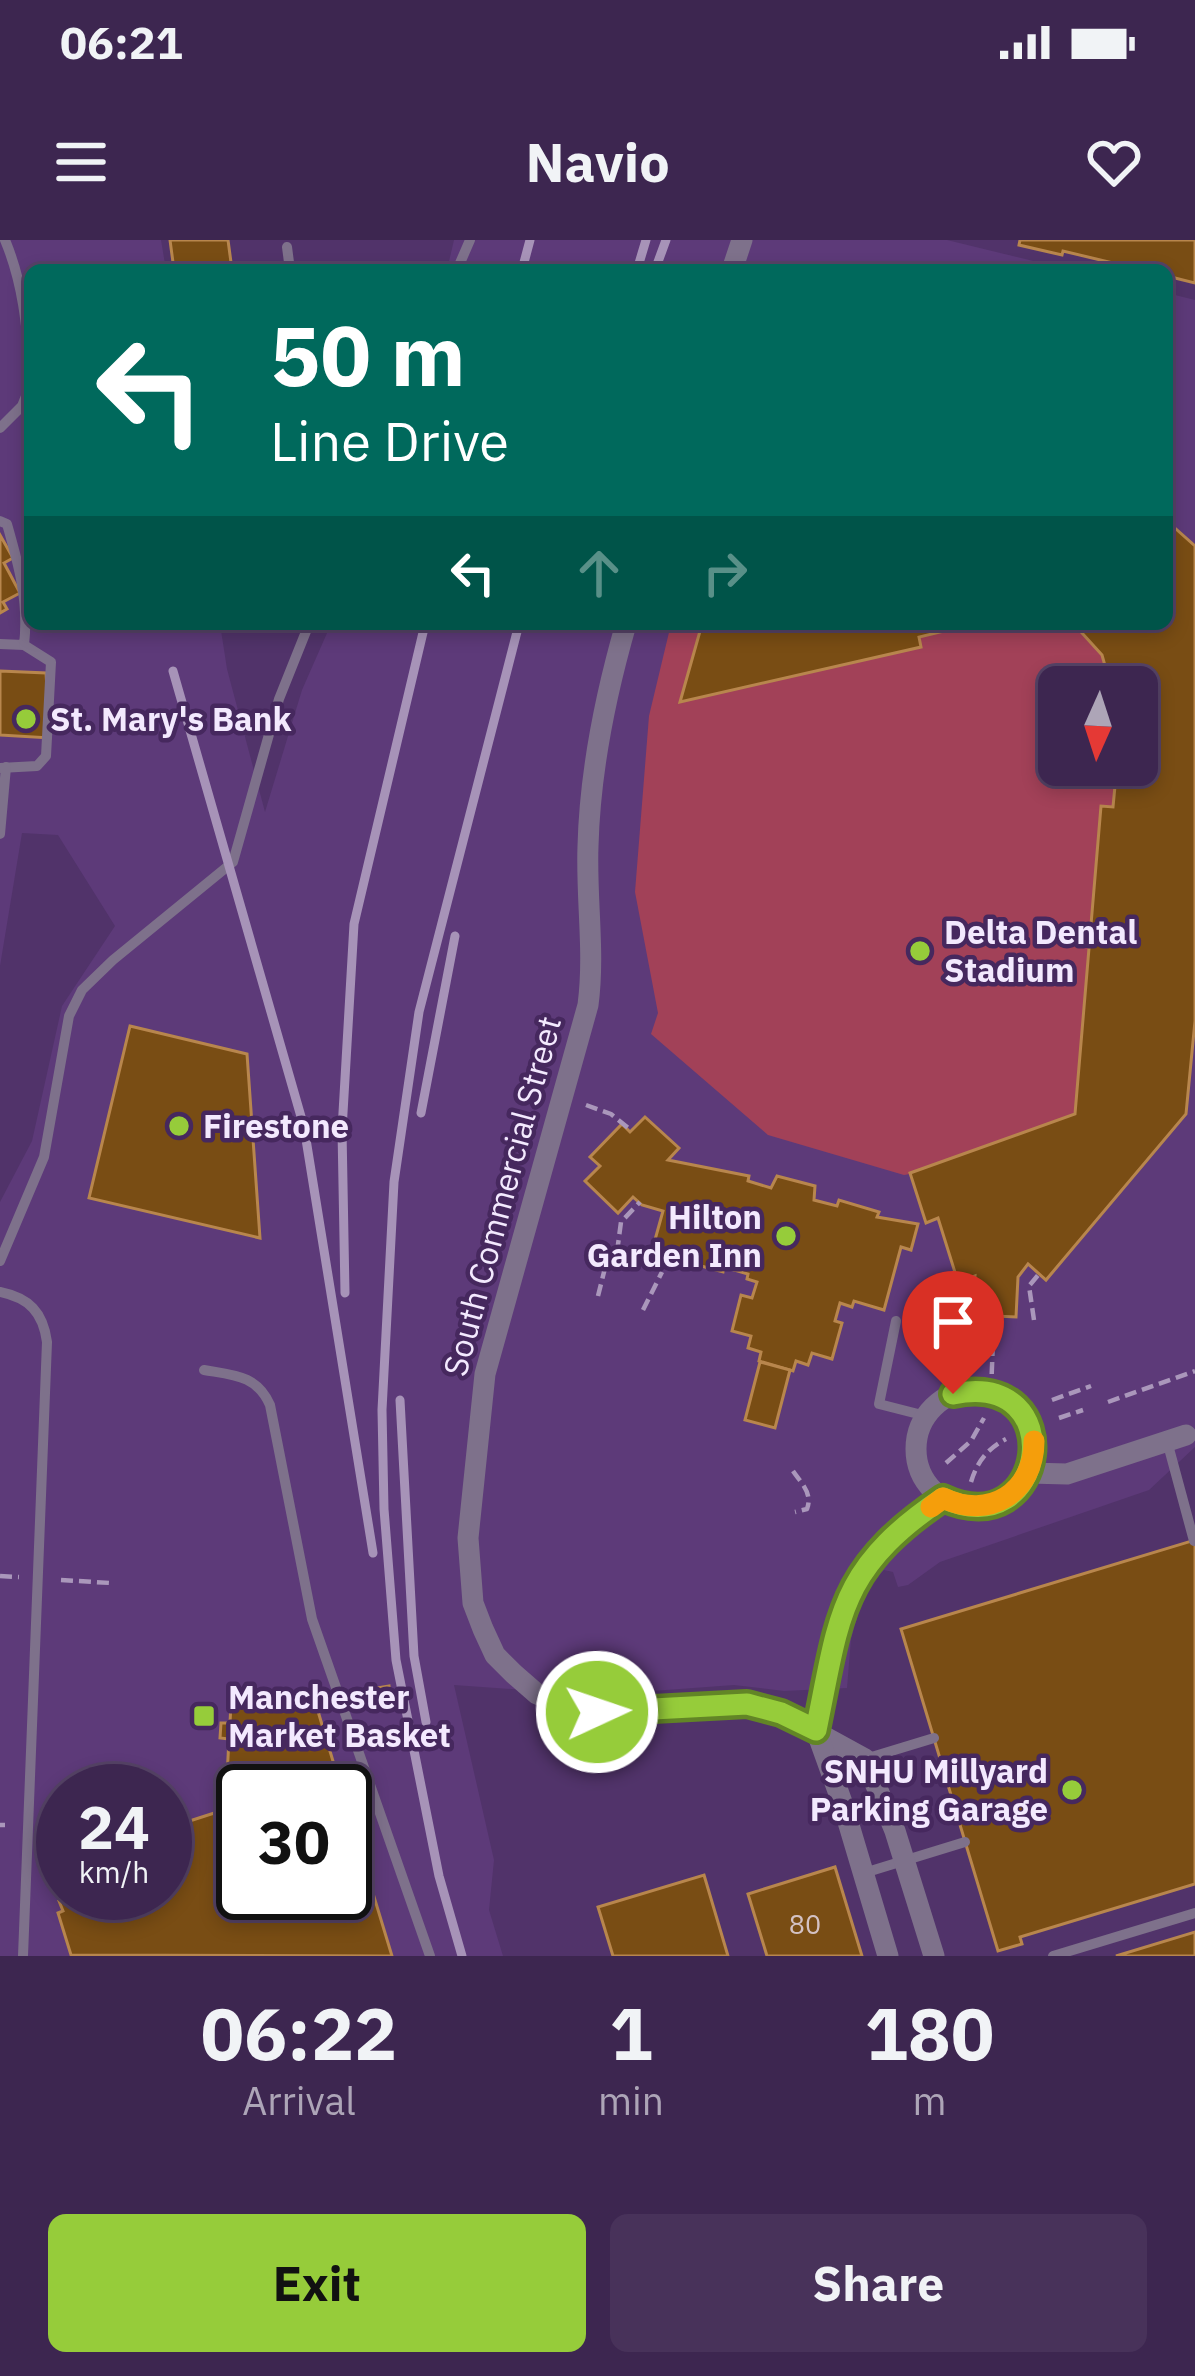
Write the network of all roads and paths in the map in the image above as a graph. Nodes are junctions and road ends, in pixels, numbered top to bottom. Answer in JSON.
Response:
{"nodes":[{"id":1,"x":5,"y":240,"type":"edge"},
{"id":2,"x":287,"y":247,"type":"dead end"},
{"id":3,"x":289,"y":264,"type":"edge"},
{"id":4,"x":24,"y":307,"type":"edge"},
{"id":5,"x":24,"y":401,"type":"edge"},
{"id":6,"x":0,"y":428,"type":"edge"},
{"id":7,"x":0,"y":521,"type":"edge"},
{"id":8,"x":24,"y":594,"type":"edge"},
{"id":9,"x":26,"y":630,"type":"edge"},
{"id":10,"x":307,"y":630,"type":"edge"},
{"id":11,"x":624,"y":630,"type":"edge"},
{"id":12,"x":0,"y":644,"type":"edge"},
{"id":13,"x":25,"y":646,"type":"junction"},
{"id":14,"x":3,"y":768,"type":"edge"},
{"id":15,"x":0,"y":834,"type":"edge"},
{"id":16,"x":586,"y":1106,"type":"dead end"},
{"id":17,"x":632,"y":1131,"type":"dead end"},
{"id":18,"x":640,"y":1202,"type":"dead end"},
{"id":19,"x":663,"y":1250,"type":"dead end"},
{"id":20,"x":0,"y":1261,"type":"edge"},
{"id":21,"x":1039,"y":1274,"type":"dead end"},
{"id":22,"x":967,"y":1279,"type":"dead end"},
{"id":23,"x":0,"y":1292,"type":"edge"},
{"id":24,"x":598,"y":1296,"type":"dead end"},
{"id":25,"x":643,"y":1310,"type":"dead end"},
{"id":26,"x":994,"y":1315,"type":"dead end"},
{"id":27,"x":1034,"y":1320,"type":"dead end"},
{"id":28,"x":896,"y":1321,"type":"dead end"},
{"id":29,"x":964,"y":1366,"type":"dead end"},
{"id":30,"x":204,"y":1370,"type":"dead end"},
{"id":31,"x":1195,"y":1371,"type":"edge"},
{"id":32,"x":1091,"y":1386,"type":"dead end"},
{"id":33,"x":991,"y":1392,"type":"junction"},
{"id":34,"x":1052,"y":1400,"type":"dead end"},
{"id":35,"x":1108,"y":1402,"type":"dead end"},
{"id":36,"x":1083,"y":1410,"type":"dead end"},
{"id":37,"x":926,"y":1416,"type":"junction"},
{"id":38,"x":984,"y":1418,"type":"dead end"},
{"id":39,"x":1059,"y":1418,"type":"dead end"},
{"id":40,"x":1006,"y":1439,"type":"dead end"},
{"id":41,"x":1186,"y":1441,"type":"edge"},
{"id":42,"x":946,"y":1463,"type":"dead end"},
{"id":43,"x":793,"y":1471,"type":"dead end"},
{"id":44,"x":1029,"y":1473,"type":"junction"},
{"id":45,"x":971,"y":1482,"type":"dead end"},
{"id":46,"x":943,"y":1498,"type":"junction"},
{"id":47,"x":795,"y":1512,"type":"dead end"},
{"id":48,"x":1194,"y":1541,"type":"edge"},
{"id":49,"x":0,"y":1576,"type":"edge"},
{"id":50,"x":19,"y":1577,"type":"dead end"},
{"id":51,"x":61,"y":1580,"type":"dead end"},
{"id":52,"x":111,"y":1583,"type":"dead end"},
{"id":53,"x":816,"y":1730,"type":"junction"},
{"id":54,"x":934,"y":1738,"type":"dead end"},
{"id":55,"x":866,"y":1759,"type":"junction"},
{"id":56,"x":833,"y":1775,"type":"junction"},
{"id":57,"x":965,"y":1842,"type":"dead end"},
{"id":58,"x":904,"y":1860,"type":"junction"},
{"id":59,"x":864,"y":1873,"type":"junction"},
{"id":60,"x":1195,"y":1913,"type":"edge"},
{"id":61,"x":22,"y":1956,"type":"edge"},
{"id":62,"x":430,"y":1956,"type":"edge"},
{"id":63,"x":888,"y":1956,"type":"edge"},
{"id":64,"x":934,"y":1956,"type":"edge"},
{"id":65,"x":1053,"y":1956,"type":"edge"}],
"edges":[{"from":1,"to":4,"type":"lane"},
{"from":2,"to":3,"type":"lane"},
{"from":5,"to":6,"type":"lane"},
{"from":7,"to":8,"type":"lane"},
{"from":9,"to":13,"type":"lane"},
{"from":10,"to":20,"type":"lane"},
{"from":11,"to":53,"type":"street","name":"South Commercial Street"},
{"from":12,"to":13,"type":"lane"},
{"from":13,"to":14,"type":"lane"},
{"from":14,"to":15,"type":"lane"},
{"from":16,"to":17,"type":"path"},
{"from":18,"to":24,"type":"path"},
{"from":19,"to":25,"type":"path"},
{"from":21,"to":27,"type":"path"},
{"from":22,"to":29,"type":"path"},
{"from":23,"to":61,"type":"lane"},
{"from":26,"to":33,"type":"path"},
{"from":28,"to":37,"type":"lane"},
{"from":30,"to":62,"type":"lane"},
{"from":31,"to":35,"type":"path"},
{"from":32,"to":34,"type":"path"},
{"from":33,"to":37,"type":"street"},
{"from":33,"to":44,"type":"street"},
{"from":36,"to":39,"type":"path"},
{"from":37,"to":46,"type":"street"},
{"from":38,"to":42,"type":"path"},
{"from":40,"to":45,"type":"path"},
{"from":41,"to":44,"type":"street"},
{"from":41,"to":48,"type":"lane"},
{"from":43,"to":47,"type":"path"},
{"from":44,"to":46,"type":"street"},
{"from":46,"to":53,"type":"street"},
{"from":49,"to":50,"type":"path"},
{"from":51,"to":52,"type":"path"},
{"from":53,"to":55,"type":"street","name":"South Commercial Street"},
{"from":53,"to":56,"type":"street"},
{"from":54,"to":55,"type":"lane"},
{"from":55,"to":56,"type":"lane"},
{"from":55,"to":58,"type":"street"},
{"from":56,"to":59,"type":"street"},
{"from":57,"to":58,"type":"lane"},
{"from":58,"to":59,"type":"lane"},
{"from":58,"to":64,"type":"street"},
{"from":59,"to":63,"type":"street"},
{"from":60,"to":65,"type":"lane"}]}
